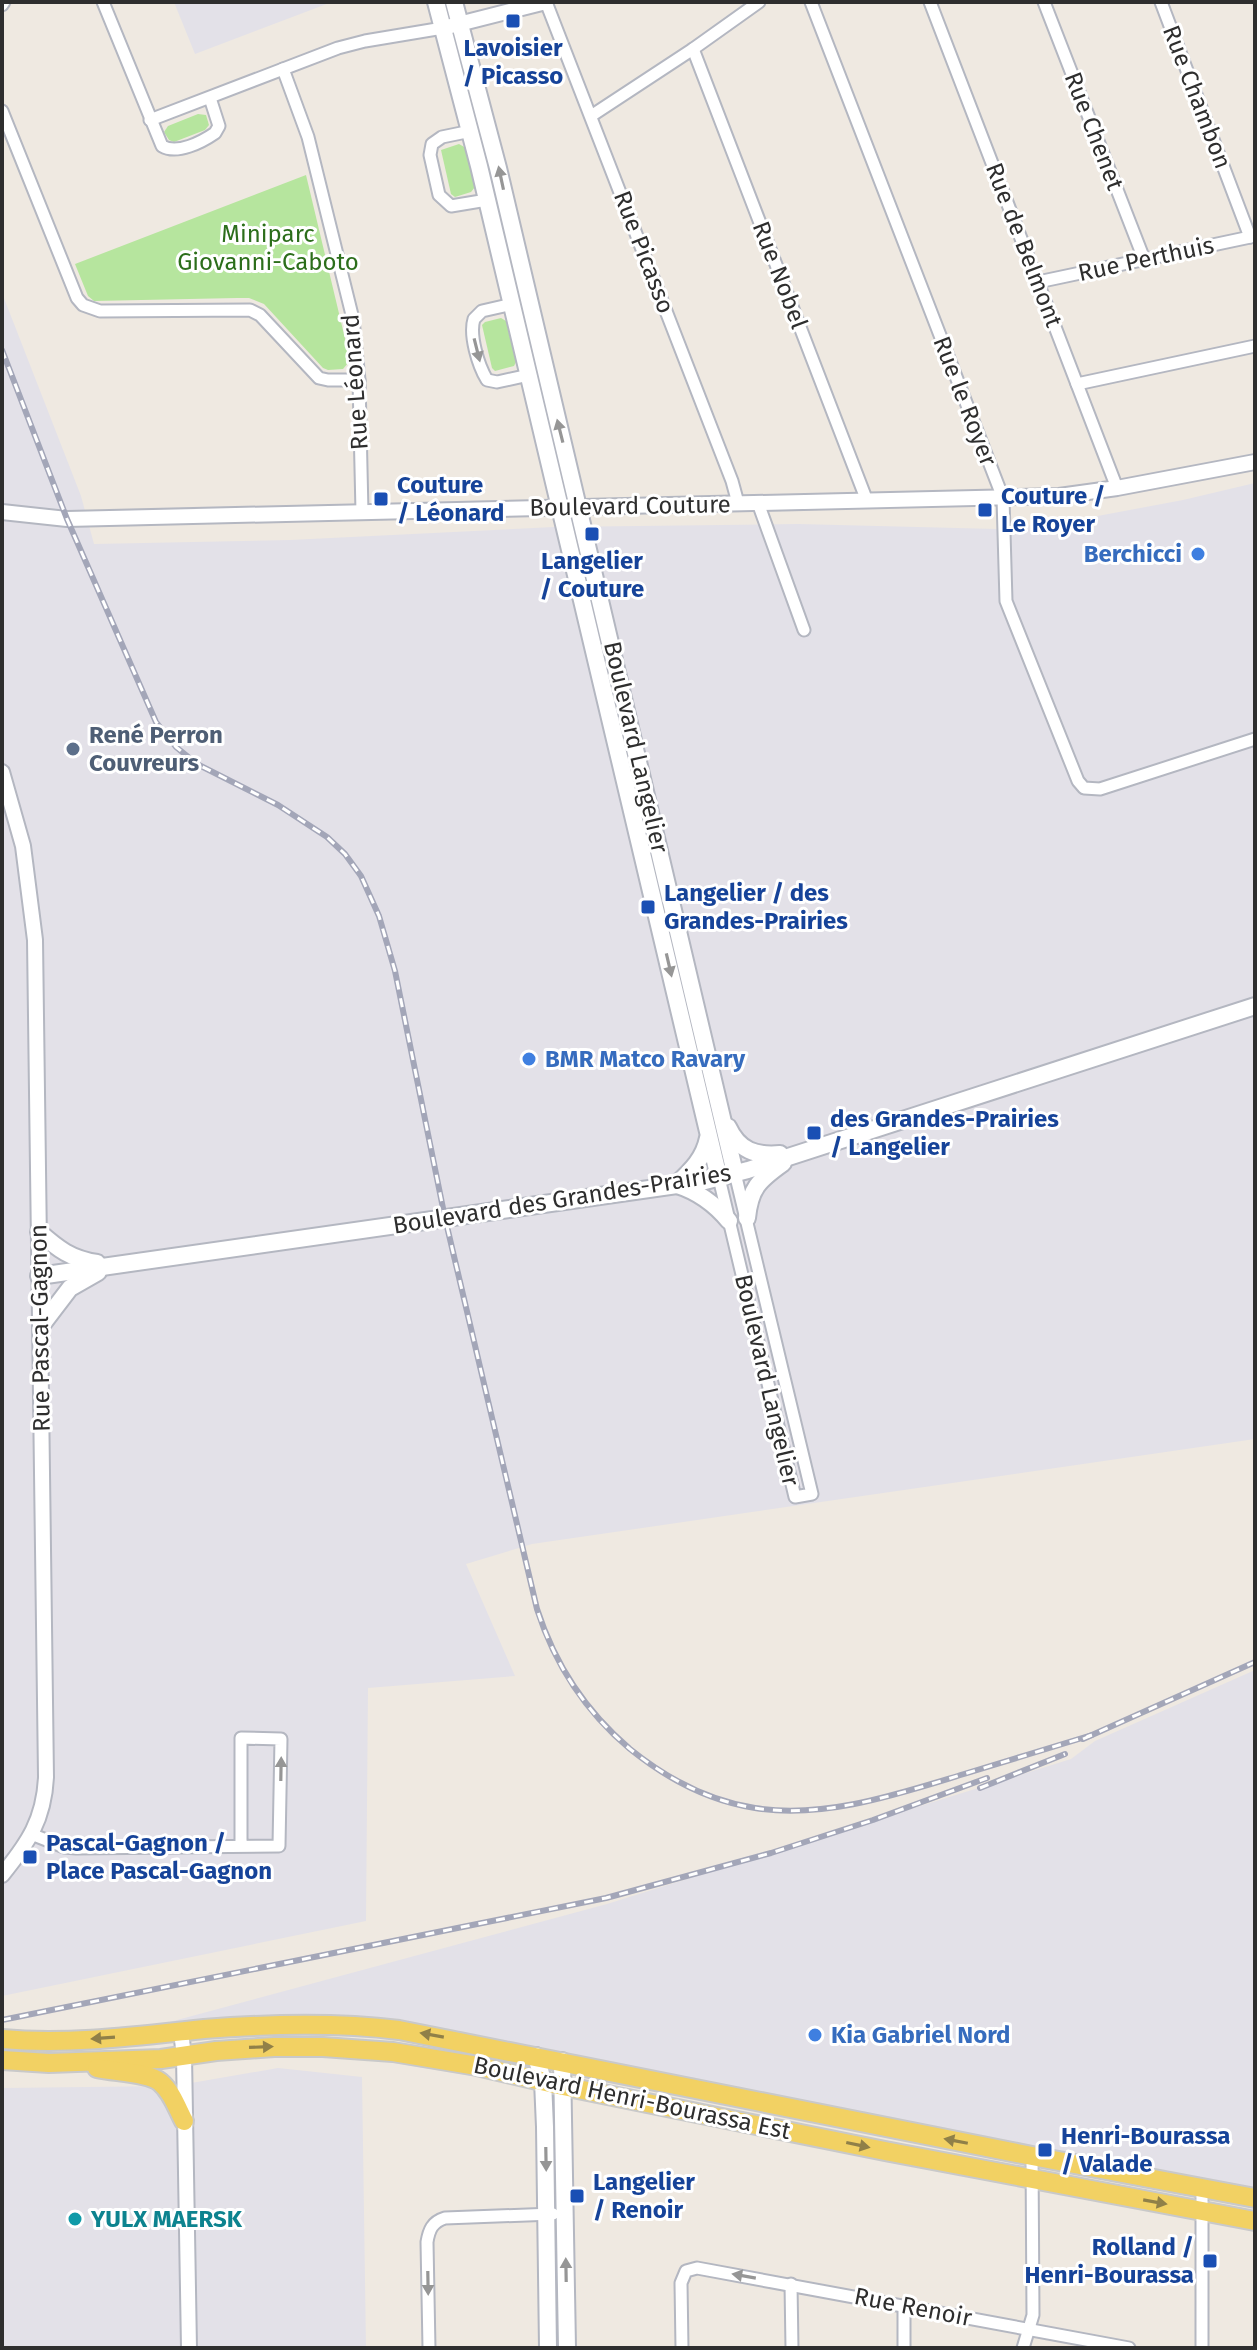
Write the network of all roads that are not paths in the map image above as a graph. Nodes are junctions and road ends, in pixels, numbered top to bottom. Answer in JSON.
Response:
{"nodes":[{"id":1,"x":103,"y":2,"type":"edge"},
{"id":2,"x":436,"y":2,"type":"edge"},
{"id":3,"x":454,"y":2,"type":"edge"},
{"id":4,"x":546,"y":2,"type":"edge"},
{"id":5,"x":759,"y":2,"type":"edge"},
{"id":6,"x":811,"y":2,"type":"edge"},
{"id":7,"x":930,"y":2,"type":"edge"},
{"id":8,"x":1044,"y":2,"type":"edge"},
{"id":9,"x":1161,"y":2,"type":"edge"},
{"id":10,"x":461,"y":23,"type":"junction"},
{"id":11,"x":443,"y":28,"type":"junction"},
{"id":12,"x":693,"y":49,"type":"junction"},
{"id":13,"x":283,"y":69,"type":"junction"},
{"id":14,"x":210,"y":98,"type":"junction"},
{"id":15,"x":2,"y":111,"type":"edge"},
{"id":16,"x":591,"y":116,"type":"junction"},
{"id":17,"x":150,"y":120,"type":"junction"},
{"id":18,"x":471,"y":131,"type":"junction"},
{"id":19,"x":487,"y":200,"type":"junction"},
{"id":20,"x":1253,"y":236,"type":"edge"},
{"id":21,"x":1144,"y":259,"type":"junction"},
{"id":22,"x":1038,"y":282,"type":"junction"},
{"id":23,"x":513,"y":304,"type":"junction"},
{"id":24,"x":1255,"y":346,"type":"edge"},
{"id":25,"x":529,"y":375,"type":"junction"},
{"id":26,"x":359,"y":380,"type":"junction"},
{"id":27,"x":1077,"y":384,"type":"junction"},
{"id":28,"x":1255,"y":462,"type":"edge"},
{"id":29,"x":1117,"y":488,"type":"junction"},
{"id":30,"x":1003,"y":498,"type":"junction"},
{"id":31,"x":867,"y":501,"type":"junction"},
{"id":32,"x":738,"y":503,"type":"junction"},
{"id":33,"x":758,"y":503,"type":"junction"},
{"id":34,"x":579,"y":507,"type":"junction"},
{"id":35,"x":560,"y":508,"type":"junction"},
{"id":36,"x":2,"y":512,"type":"edge"},
{"id":37,"x":362,"y":512,"type":"junction"},
{"id":38,"x":804,"y":630,"type":"dead end"},
{"id":39,"x":1255,"y":739,"type":"edge"},
{"id":40,"x":3,"y":777,"type":"edge"},
{"id":41,"x":1255,"y":1006,"type":"edge"},
{"id":42,"x":720,"y":1109,"type":"junction"},
{"id":43,"x":709,"y":1135,"type":"junction"},
{"id":44,"x":802,"y":1152,"type":"junction"},
{"id":45,"x":727,"y":1175,"type":"junction"},
{"id":46,"x":676,"y":1185,"type":"junction"},
{"id":47,"x":747,"y":1218,"type":"junction"},
{"id":48,"x":729,"y":1221,"type":"junction"},
{"id":49,"x":39,"y":1232,"type":"junction"},
{"id":50,"x":110,"y":1266,"type":"junction"},
{"id":51,"x":39,"y":1276,"type":"junction"},
{"id":52,"x":41,"y":1326,"type":"junction"},
{"id":53,"x":31,"y":1834,"type":"junction"},
{"id":54,"x":241,"y":1846,"type":"junction"},
{"id":55,"x":2,"y":1875,"type":"edge"},
{"id":56,"x":181,"y":2032,"type":"junction"},
{"id":57,"x":2,"y":2039,"type":"edge"},
{"id":58,"x":184,"y":2056,"type":"junction"},
{"id":59,"x":536,"y":2056,"type":"junction"},
{"id":60,"x":2,"y":2060,"type":"edge"},
{"id":61,"x":562,"y":2061,"type":"junction"},
{"id":62,"x":84,"y":2062,"type":"junction"},
{"id":63,"x":543,"y":2081,"type":"junction"},
{"id":64,"x":563,"y":2086,"type":"junction"},
{"id":65,"x":184,"y":2121,"type":"junction"},
{"id":66,"x":1032,"y":2156,"type":"junction"},
{"id":67,"x":1033,"y":2179,"type":"junction"},
{"id":68,"x":1202,"y":2188,"type":"junction"},
{"id":69,"x":1255,"y":2198,"type":"edge"},
{"id":70,"x":1201,"y":2211,"type":"junction"},
{"id":71,"x":546,"y":2214,"type":"junction"},
{"id":72,"x":565,"y":2214,"type":"junction"},
{"id":73,"x":1255,"y":2221,"type":"edge"},
{"id":74,"x":791,"y":2284,"type":"junction"},
{"id":75,"x":904,"y":2306,"type":"junction"},
{"id":76,"x":1028,"y":2328,"type":"junction"},
{"id":77,"x":189,"y":2348,"type":"edge"},
{"id":78,"x":429,"y":2348,"type":"edge"},
{"id":79,"x":548,"y":2348,"type":"edge"},
{"id":80,"x":567,"y":2348,"type":"edge"},
{"id":81,"x":682,"y":2348,"type":"edge"},
{"id":82,"x":792,"y":2348,"type":"edge"},
{"id":83,"x":904,"y":2348,"type":"edge"},
{"id":84,"x":1023,"y":2348,"type":"edge"},
{"id":85,"x":1129,"y":2348,"type":"edge"},
{"id":86,"x":1202,"y":2348,"type":"edge"}],
"edges":[{"from":1,"to":17,"type":"street"},
{"from":2,"to":11,"type":"main road","name":"Boulevard Langelier"},
{"from":3,"to":10,"type":"main road","name":"Boulevard Langelier"},
{"from":4,"to":10,"type":"street"},
{"from":4,"to":16,"type":"street","name":"Rue Picasso"},
{"from":5,"to":12,"type":"street"},
{"from":6,"to":30,"type":"street","name":"Rue le Royer"},
{"from":7,"to":22,"type":"street","name":"Rue de Belmont"},
{"from":8,"to":21,"type":"street","name":"Rue Chenet"},
{"from":9,"to":20,"type":"street","name":"Rue Chambon"},
{"from":10,"to":11,"type":"street"},
{"from":34,"to":10,"type":"main road","name":"Boulevard Langelier","one_way":true},
{"from":11,"to":13,"type":"street"},
{"from":11,"to":18,"type":"main road","name":"Boulevard Langelier"},
{"from":12,"to":16,"type":"street"},
{"from":12,"to":31,"type":"street","name":"Rue Nobel"},
{"from":13,"to":14,"type":"street"},
{"from":13,"to":26,"type":"street","name":"Rue Léonard"},
{"from":14,"to":17,"type":"street"},
{"from":14,"to":17,"type":"street"},
{"from":15,"to":26,"type":"street"},
{"from":16,"to":32,"type":"street","name":"Rue Picasso"},
{"from":18,"to":19,"type":"main road","name":"Boulevard Langelier"},
{"from":18,"to":19,"type":"street"},
{"from":19,"to":23,"type":"main road","name":"Boulevard Langelier"},
{"from":20,"to":21,"type":"street","name":"Rue Perthuis"},
{"from":21,"to":22,"type":"street","name":"Rue Perthuis"},
{"from":22,"to":27,"type":"street","name":"Rue de Belmont"},
{"from":23,"to":25,"type":"main road","name":"Boulevard Langelier"},
{"from":23,"to":25,"type":"street","one_way":true},
{"from":24,"to":27,"type":"street"},
{"from":25,"to":35,"type":"main road","name":"Boulevard Langelier"},
{"from":26,"to":37,"type":"street","name":"Rue Léonard"},
{"from":27,"to":29,"type":"street","name":"Rue de Belmont"},
{"from":28,"to":29,"type":"street","name":"Boulevard Couture"},
{"from":29,"to":30,"type":"street","name":"Boulevard Couture"},
{"from":30,"to":31,"type":"street","name":"Boulevard Couture"},
{"from":30,"to":39,"type":"street","name":"Rue le Royer"},
{"from":31,"to":33,"type":"street","name":"Boulevard Couture"},
{"from":32,"to":33,"type":"street","name":"Boulevard Couture"},
{"from":32,"to":34,"type":"street","name":"Boulevard Couture"},
{"from":33,"to":38,"type":"street"},
{"from":34,"to":35,"type":"street","name":"Boulevard Couture"},
{"from":34,"to":42,"type":"main road","name":"Boulevard Langelier"},
{"from":35,"to":37,"type":"street","name":"Boulevard Couture"},
{"from":35,"to":43,"type":"main road","name":"Boulevard Langelier","one_way":true},
{"from":36,"to":37,"type":"street","name":"Boulevard Couture"},
{"from":40,"to":49,"type":"street","name":"Rue Pascal-Gagnon"},
{"from":41,"to":44,"type":"main road","name":"Boulevard des Grandes-Prairies"},
{"from":42,"to":44,"type":"main road"},
{"from":42,"to":45,"type":"main road","name":"Boulevard Langelier"},
{"from":43,"to":45,"type":"main road","name":"Boulevard Langelier"},
{"from":43,"to":46,"type":"main road"},
{"from":44,"to":45,"type":"main road","name":"Boulevard des Grandes-Prairies"},
{"from":44,"to":47,"type":"main road"},
{"from":45,"to":46,"type":"main road","name":"Boulevard des Grandes-Prairies"},
{"from":45,"to":47,"type":"street","name":"Boulevard Langelier"},
{"from":45,"to":48,"type":"street","name":"Boulevard Langelier"},
{"from":46,"to":48,"type":"main road"},
{"from":46,"to":50,"type":"main road","name":"Boulevard des Grandes-Prairies"},
{"from":47,"to":48,"type":"street","name":"Boulevard Langelier"},
{"from":49,"to":50,"type":"main road"},
{"from":49,"to":51,"type":"street","name":"Rue Pascal-Gagnon"},
{"from":50,"to":51,"type":"main road","name":"Boulevard des Grandes-Prairies"},
{"from":50,"to":52,"type":"main road"},
{"from":51,"to":52,"type":"street","name":"Rue Pascal-Gagnon"},
{"from":52,"to":53,"type":"street","name":"Rue Pascal-Gagnon"},
{"from":53,"to":54,"type":"street"},
{"from":53,"to":55,"type":"street","name":"Rue Pascal-Gagnon"},
{"from":54,"to":54,"type":"street","one_way":true},
{"from":56,"to":57,"type":"main road","name":"Boulevard Henri-Bourassa Est","one_way":true},
{"from":56,"to":58,"type":"street"},
{"from":59,"to":56,"type":"main road","name":"Boulevard Henri-Bourassa Est","one_way":true},
{"from":58,"to":62,"type":"main road","name":"Boulevard Henri-Bourassa Est"},
{"from":58,"to":63,"type":"main road","name":"Boulevard Henri-Bourassa Est","one_way":true},
{"from":58,"to":65,"type":"street"},
{"from":59,"to":61,"type":"main road","name":"Boulevard Henri-Bourassa Est"},
{"from":59,"to":63,"type":"main road"},
{"from":60,"to":62,"type":"main road","name":"Boulevard Henri-Bourassa Est"},
{"from":61,"to":64,"type":"main road"},
{"from":66,"to":61,"type":"main road","name":"Boulevard Henri-Bourassa Est","one_way":true},
{"from":62,"to":65,"type":"main road"},
{"from":63,"to":64,"type":"main road","name":"Boulevard Henri-Bourassa Est"},
{"from":63,"to":71,"type":"main road","one_way":true},
{"from":64,"to":67,"type":"main road","name":"Boulevard Henri-Bourassa Est","one_way":true},
{"from":64,"to":72,"type":"main road"},
{"from":65,"to":77,"type":"street"},
{"from":66,"to":67,"type":"street"},
{"from":66,"to":68,"type":"main road","name":"Boulevard Henri-Bourassa Est"},
{"from":67,"to":70,"type":"main road","name":"Boulevard Henri-Bourassa Est","one_way":true},
{"from":67,"to":76,"type":"street"},
{"from":68,"to":69,"type":"main road","name":"Boulevard Henri-Bourassa Est"},
{"from":68,"to":70,"type":"street"},
{"from":70,"to":73,"type":"main road","name":"Boulevard Henri-Bourassa Est"},
{"from":70,"to":86,"type":"street"},
{"from":71,"to":72,"type":"street"},
{"from":71,"to":78,"type":"street","one_way":true},
{"from":71,"to":79,"type":"main road"},
{"from":80,"to":72,"type":"main road","one_way":true},
{"from":74,"to":75,"type":"street","name":"Rue Renoir"},
{"from":74,"to":81,"type":"street","name":"Rue Renoir","one_way":true},
{"from":74,"to":82,"type":"street"},
{"from":75,"to":76,"type":"street","name":"Rue Renoir"},
{"from":75,"to":83,"type":"street"},
{"from":76,"to":84,"type":"street"},
{"from":76,"to":85,"type":"street","name":"Rue Renoir"}]}
